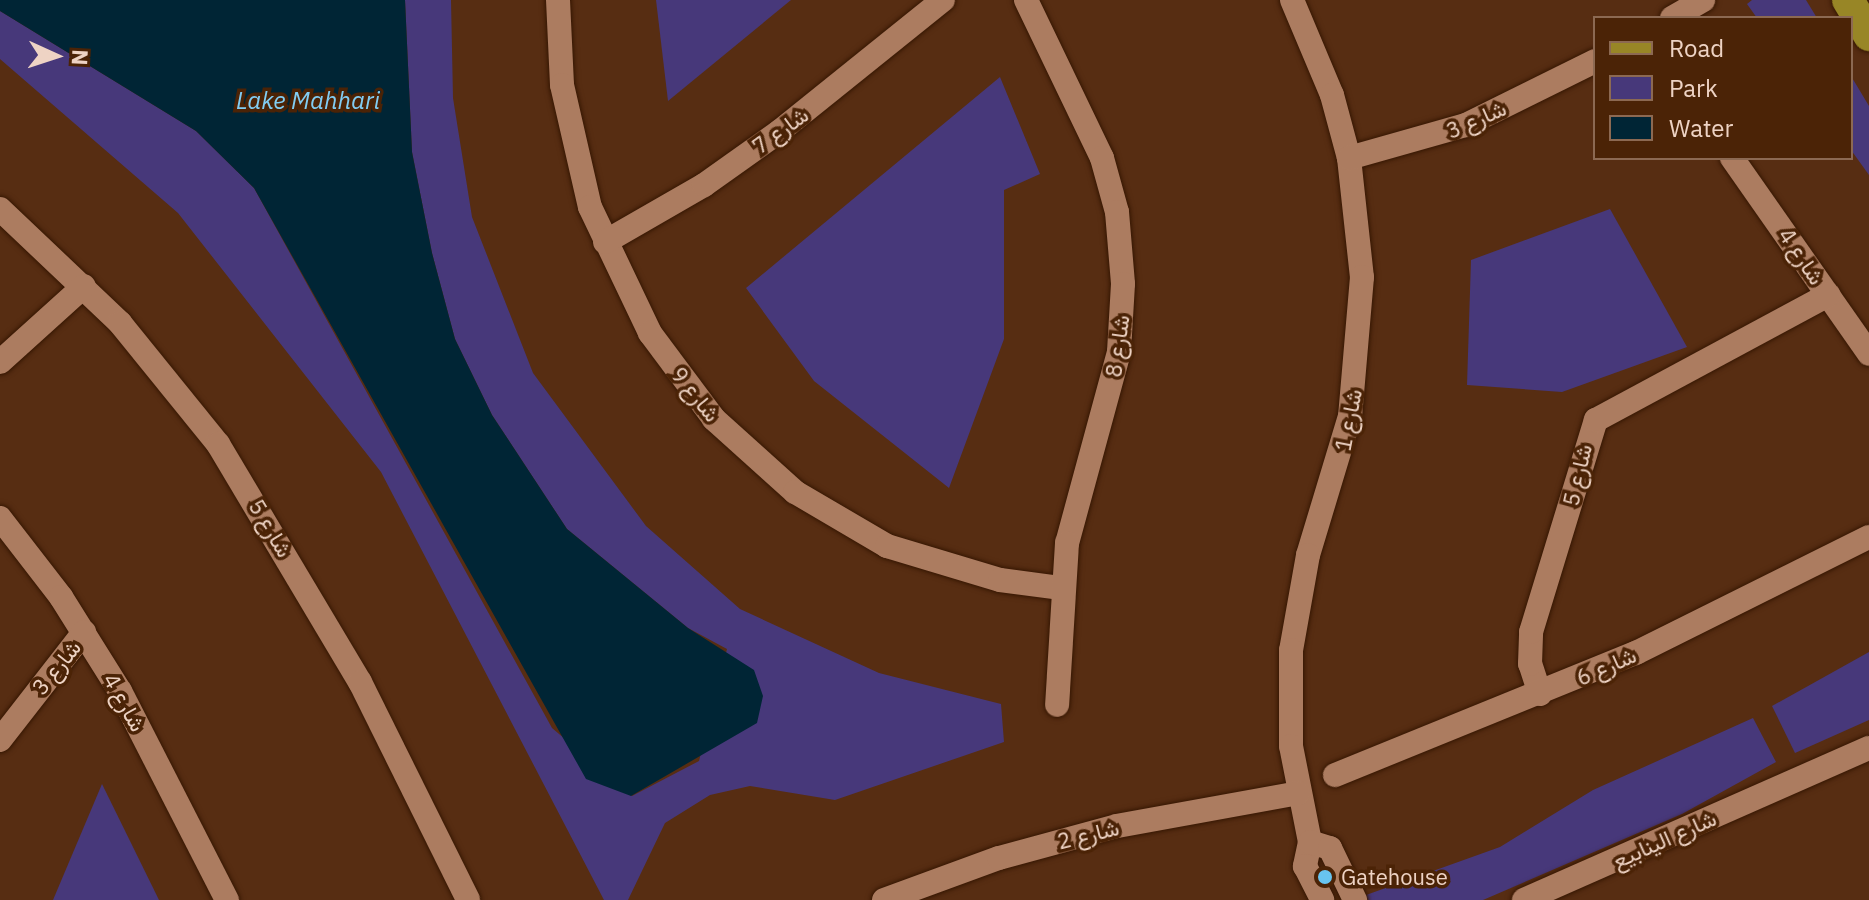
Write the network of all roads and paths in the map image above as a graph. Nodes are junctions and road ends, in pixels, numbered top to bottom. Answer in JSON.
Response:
{"nodes":[{"id":1,"x":558,"y":0,"type":"edge"},
{"id":2,"x":943,"y":0,"type":"edge"},
{"id":3,"x":1026,"y":0,"type":"edge"},
{"id":4,"x":1292,"y":0,"type":"edge"},
{"id":5,"x":1703,"y":0,"type":"edge"},
{"id":6,"x":1848,"y":0,"type":"edge"},
{"id":7,"x":1675,"y":16,"type":"edge"},
{"id":8,"x":1869,"y":35,"type":"edge"},
{"id":9,"x":1593,"y":62,"type":"edge"},
{"id":10,"x":1349,"y":158,"type":"junction"},
{"id":11,"x":1733,"y":160,"type":"edge"},
{"id":12,"x":0,"y":209,"type":"edge"},
{"id":13,"x":605,"y":242,"type":"junction"},
{"id":14,"x":84,"y":286,"type":"junction"},
{"id":15,"x":1828,"y":295,"type":"junction"},
{"id":16,"x":1869,"y":354,"type":"edge"},
{"id":17,"x":0,"y":362,"type":"edge"},
{"id":18,"x":0,"y":518,"type":"edge"},
{"id":19,"x":1869,"y":537,"type":"edge"},
{"id":20,"x":1061,"y":588,"type":"junction"},
{"id":21,"x":84,"y":632,"type":"junction"},
{"id":22,"x":1540,"y":694,"type":"junction"},
{"id":23,"x":1057,"y":705,"type":"dead end"},
{"id":24,"x":1869,"y":735,"type":"edge"},
{"id":25,"x":0,"y":740,"type":"edge"},
{"id":26,"x":1869,"y":748,"type":"edge"},
{"id":27,"x":1335,"y":775,"type":"dead end"},
{"id":28,"x":1803,"y":776,"type":"junction"},
{"id":29,"x":1298,"y":793,"type":"junction"},
{"id":30,"x":1310,"y":842,"type":"junction"},
{"id":31,"x":227,"y":900,"type":"edge"},
{"id":32,"x":468,"y":900,"type":"edge"},
{"id":33,"x":884,"y":900,"type":"edge"},
{"id":34,"x":1322,"y":900,"type":"edge"},
{"id":35,"x":1355,"y":900,"type":"edge"},
{"id":36,"x":1524,"y":900,"type":"edge"}],
"edges":[{"from":1,"to":13,"type":"street","name":"شارع 9"},
{"from":2,"to":13,"type":"street","name":"شارع 7"},
{"from":3,"to":20,"type":"street","name":"شارع 8"},
{"from":4,"to":10,"type":"street","name":"شارع 1"},
{"from":5,"to":7,"type":"street"},
{"from":6,"to":8,"type":"main road"},
{"from":9,"to":10,"type":"street","name":"شارع 3"},
{"from":10,"to":29,"type":"street","name":"شارع 1"},
{"from":11,"to":15,"type":"street","name":"شارع 4"},
{"from":12,"to":14,"type":"street","name":"شارع 5"},
{"from":13,"to":20,"type":"street","name":"شارع 9"},
{"from":14,"to":17,"type":"street"},
{"from":14,"to":32,"type":"street","name":"شارع 5"},
{"from":15,"to":16,"type":"street","name":"شارع 4"},
{"from":15,"to":22,"type":"street","name":"شارع 5"},
{"from":18,"to":21,"type":"street","name":"شارع 4"},
{"from":19,"to":22,"type":"street","name":"شارع 6"},
{"from":20,"to":23,"type":"street","name":"شارع 8"},
{"from":21,"to":25,"type":"street","name":"شارع 3"},
{"from":21,"to":31,"type":"street","name":"شارع 4"},
{"from":22,"to":27,"type":"street","name":"شارع 6"},
{"from":24,"to":28,"type":"street","name":"شارع الينابيع"},
{"from":26,"to":28,"type":"street","name":"شارع الينابيع"},
{"from":28,"to":36,"type":"street","name":"شارع الينابيع"},
{"from":29,"to":30,"type":"street","name":"شارع 1"},
{"from":29,"to":33,"type":"street","name":"شارع 2"},
{"from":30,"to":34,"type":"street","name":"شارع 1"},
{"from":30,"to":35,"type":"street"}]}
